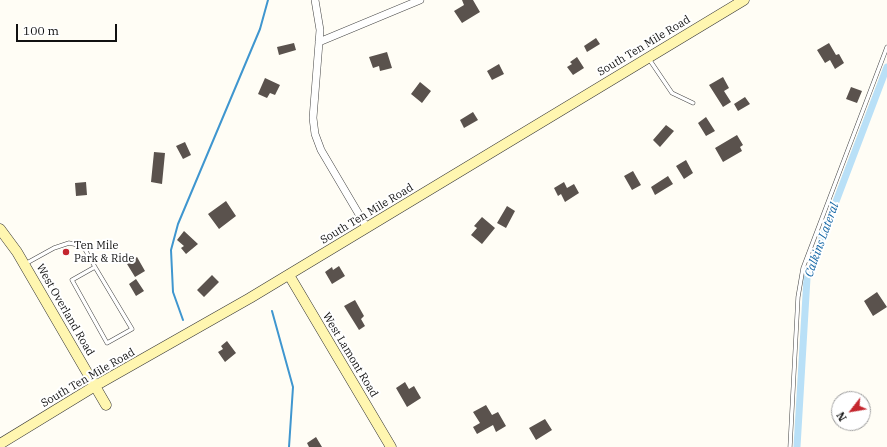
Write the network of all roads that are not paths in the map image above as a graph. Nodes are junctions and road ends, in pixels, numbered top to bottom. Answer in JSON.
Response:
{"nodes":[{"id":1,"x":315,"y":0,"type":"edge"},
{"id":2,"x":420,"y":0,"type":"edge"},
{"id":3,"x":744,"y":0,"type":"edge"},
{"id":4,"x":319,"y":42,"type":"junction"},
{"id":5,"x":887,"y":47,"type":"edge"},
{"id":6,"x":648,"y":58,"type":"junction"},
{"id":7,"x":693,"y":103,"type":"dead end"},
{"id":8,"x":367,"y":228,"type":"junction"},
{"id":9,"x":0,"y":229,"type":"edge"},
{"id":10,"x":24,"y":265,"type":"junction"},
{"id":11,"x":95,"y":267,"type":"junction"},
{"id":12,"x":289,"y":275,"type":"junction"},
{"id":13,"x":95,"y":386,"type":"junction"},
{"id":14,"x":106,"y":405,"type":"dead end"},
{"id":15,"x":0,"y":444,"type":"edge"},
{"id":16,"x":391,"y":447,"type":"edge"},
{"id":17,"x":790,"y":447,"type":"edge"}],
"edges":[{"from":1,"to":4,"type":"street"},
{"from":2,"to":4,"type":"street"},
{"from":3,"to":6,"type":"main road","name":"South Ten Mile Road"},
{"from":4,"to":8,"type":"street"},
{"from":5,"to":17,"type":"lane"},
{"from":6,"to":7,"type":"lane"},
{"from":6,"to":8,"type":"main road","name":"South Ten Mile Road"},
{"from":8,"to":12,"type":"main road","name":"South Ten Mile Road"},
{"from":9,"to":10,"type":"main road","name":"West Overland Road"},
{"from":10,"to":11,"type":"lane"},
{"from":10,"to":13,"type":"main road","name":"West Overland Road"},
{"from":11,"to":11,"type":"lane"},
{"from":12,"to":13,"type":"main road","name":"South Ten Mile Road"},
{"from":12,"to":16,"type":"main road","name":"West Lamont Road"},
{"from":13,"to":14,"type":"main road","name":"West Overland Road"},
{"from":13,"to":15,"type":"main road","name":"South Ten Mile Road"}]}
